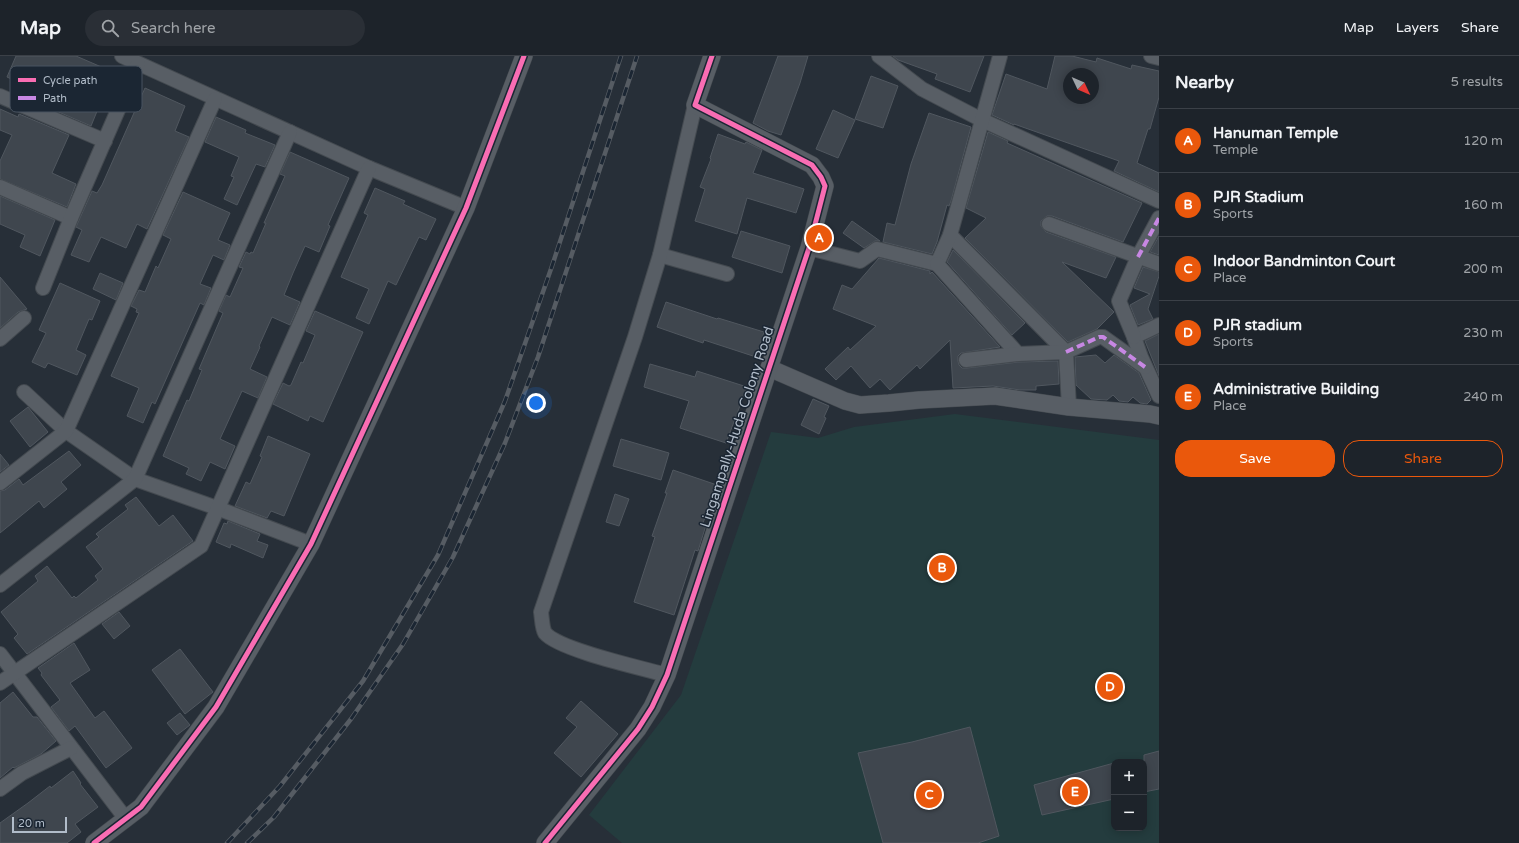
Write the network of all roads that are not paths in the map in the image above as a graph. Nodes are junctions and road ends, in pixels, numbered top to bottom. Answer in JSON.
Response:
{"nodes":[{"id":1,"x":122,"y":56,"type":"edge"},
{"id":2,"x":524,"y":56,"type":"edge"},
{"id":3,"x":712,"y":56,"type":"edge"},
{"id":4,"x":879,"y":56,"type":"edge"},
{"id":5,"x":1000,"y":56,"type":"edge"},
{"id":6,"x":1151,"y":56,"type":"edge"},
{"id":7,"x":1159,"y":58,"type":"edge"},
{"id":8,"x":138,"y":64,"type":"joint"},
{"id":9,"x":0,"y":96,"type":"edge"},
{"id":10,"x":215,"y":98,"type":"junction"},
{"id":11,"x":10,"y":100,"type":"edge"},
{"id":12,"x":695,"y":105,"type":"junction"},
{"id":13,"x":37,"y":112,"type":"edge"},
{"id":14,"x":117,"y":112,"type":"edge"},
{"id":15,"x":982,"y":120,"type":"junction"},
{"id":16,"x":290,"y":132,"type":"junction"},
{"id":17,"x":105,"y":141,"type":"junction"},
{"id":18,"x":369,"y":168,"type":"junction"},
{"id":19,"x":0,"y":187,"type":"edge"},
{"id":20,"x":1159,"y":201,"type":"edge"},
{"id":21,"x":466,"y":208,"type":"junction"},
{"id":22,"x":71,"y":218,"type":"junction"},
{"id":23,"x":1159,"y":218,"type":"edge"},
{"id":24,"x":1049,"y":224,"type":"dead end"},
{"id":25,"x":950,"y":235,"type":"junction"},
{"id":26,"x":808,"y":248,"type":"junction"},
{"id":27,"x":660,"y":255,"type":"junction"},
{"id":28,"x":1138,"y":257,"type":"junction"},
{"id":29,"x":937,"y":264,"type":"junction"},
{"id":30,"x":1159,"y":264,"type":"edge"},
{"id":31,"x":727,"y":274,"type":"dead end"},
{"id":32,"x":43,"y":288,"type":"dead end"},
{"id":33,"x":24,"y":318,"type":"dead end"},
{"id":34,"x":1159,"y":325,"type":"edge"},
{"id":35,"x":1134,"y":337,"type":"junction"},
{"id":36,"x":0,"y":339,"type":"edge"},
{"id":37,"x":1066,"y":352,"type":"junction"},
{"id":38,"x":1018,"y":354,"type":"junction"},
{"id":39,"x":966,"y":360,"type":"dead end"},
{"id":40,"x":1145,"y":367,"type":"junction"},
{"id":41,"x":769,"y":368,"type":"junction"},
{"id":42,"x":24,"y":392,"type":"dead end"},
{"id":43,"x":1159,"y":396,"type":"edge"},
{"id":44,"x":1069,"y":407,"type":"junction"},
{"id":45,"x":1159,"y":416,"type":"edge"},
{"id":46,"x":66,"y":431,"type":"junction"},
{"id":47,"x":135,"y":479,"type":"junction"},
{"id":48,"x":0,"y":483,"type":"edge"},
{"id":49,"x":217,"y":508,"type":"junction"},
{"id":50,"x":311,"y":544,"type":"junction"},
{"id":51,"x":0,"y":584,"type":"edge"},
{"id":52,"x":0,"y":654,"type":"edge"},
{"id":53,"x":14,"y":673,"type":"junction"},
{"id":54,"x":667,"y":675,"type":"junction"},
{"id":55,"x":0,"y":682,"type":"edge"},
{"id":56,"x":71,"y":748,"type":"junction"},
{"id":57,"x":0,"y":789,"type":"edge"},
{"id":58,"x":126,"y":819,"type":"junction"},
{"id":59,"x":94,"y":843,"type":"edge"},
{"id":60,"x":545,"y":843,"type":"edge"}],
"edges":[{"from":1,"to":8,"type":"street"},
{"from":2,"to":21,"type":"street"},
{"from":3,"to":12,"type":"street"},
{"from":4,"to":15,"type":"street"},
{"from":5,"to":15,"type":"street"},
{"from":6,"to":7,"type":"street"},
{"from":8,"to":10,"type":"street"},
{"from":9,"to":11,"type":"street"},
{"from":10,"to":16,"type":"street"},
{"from":10,"to":46,"type":"street"},
{"from":12,"to":26,"type":"street","name":"Lingampally-Huda Colony Road"},
{"from":12,"to":27,"type":"street"},
{"from":13,"to":17,"type":"street"},
{"from":14,"to":17,"type":"street"},
{"from":15,"to":20,"type":"street"},
{"from":15,"to":25,"type":"street"},
{"from":16,"to":18,"type":"street"},
{"from":16,"to":47,"type":"street"},
{"from":17,"to":22,"type":"street"},
{"from":18,"to":21,"type":"street"},
{"from":18,"to":49,"type":"street"},
{"from":19,"to":22,"type":"street"},
{"from":21,"to":50,"type":"street"},
{"from":22,"to":32,"type":"street"},
{"from":23,"to":28,"type":"street"},
{"from":24,"to":28,"type":"street"},
{"from":25,"to":29,"type":"street"},
{"from":25,"to":37,"type":"street"},
{"from":26,"to":29,"type":"street"},
{"from":26,"to":41,"type":"street","name":"Lingampally-Huda Colony Road"},
{"from":27,"to":31,"type":"street"},
{"from":27,"to":54,"type":"street"},
{"from":28,"to":30,"type":"street"},
{"from":28,"to":35,"type":"street"},
{"from":29,"to":38,"type":"street"},
{"from":33,"to":36,"type":"street"},
{"from":34,"to":35,"type":"street"},
{"from":35,"to":40,"type":"street"},
{"from":37,"to":38,"type":"street"},
{"from":37,"to":40,"type":"street"},
{"from":37,"to":44,"type":"street"},
{"from":38,"to":39,"type":"street"},
{"from":40,"to":43,"type":"street"},
{"from":41,"to":44,"type":"street"},
{"from":41,"to":54,"type":"street","name":"Lingampally-Huda Colony Road"},
{"from":42,"to":46,"type":"street"},
{"from":44,"to":45,"type":"street"},
{"from":46,"to":47,"type":"street"},
{"from":46,"to":48,"type":"street"},
{"from":47,"to":49,"type":"street"},
{"from":47,"to":51,"type":"street"},
{"from":49,"to":50,"type":"street"},
{"from":49,"to":53,"type":"street"},
{"from":50,"to":58,"type":"street"},
{"from":52,"to":53,"type":"street"},
{"from":53,"to":55,"type":"street"},
{"from":53,"to":56,"type":"street"},
{"from":54,"to":60,"type":"street","name":"Lingampally-Huda Colony Road"},
{"from":56,"to":57,"type":"street"},
{"from":56,"to":58,"type":"street"},
{"from":58,"to":59,"type":"street"}]}
